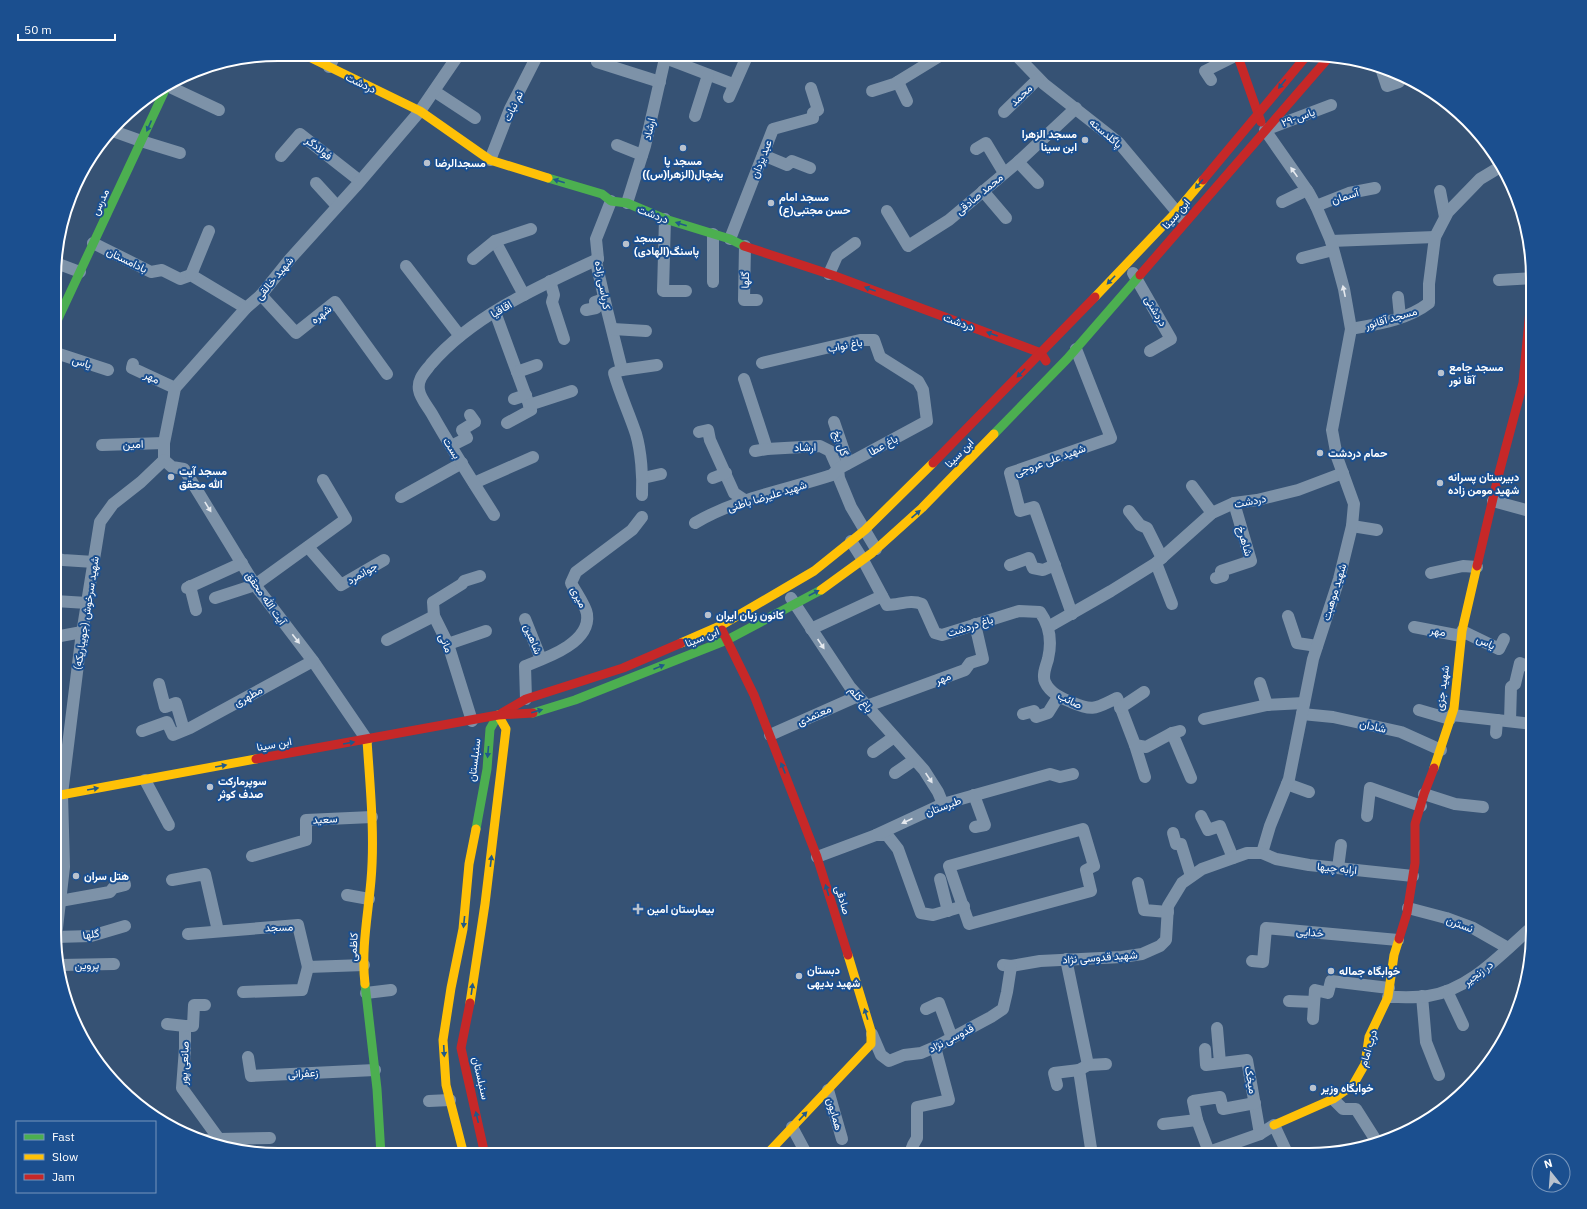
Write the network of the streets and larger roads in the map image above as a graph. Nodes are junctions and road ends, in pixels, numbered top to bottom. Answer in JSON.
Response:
{"nodes":[{"id":1,"x":317,"y":61,"type":"edge"},
{"id":2,"x":332,"y":61,"type":"edge"},
{"id":3,"x":454,"y":61,"type":"edge"},
{"id":4,"x":534,"y":61,"type":"edge"},
{"id":5,"x":665,"y":61,"type":"edge"},
{"id":6,"x":677,"y":61,"type":"edge"},
{"id":7,"x":744,"y":61,"type":"edge"},
{"id":8,"x":932,"y":61,"type":"edge"},
{"id":9,"x":1021,"y":61,"type":"edge"},
{"id":10,"x":1223,"y":61,"type":"edge"},
{"id":11,"x":1239,"y":61,"type":"edge"},
{"id":12,"x":1301,"y":61,"type":"edge"},
{"id":13,"x":1325,"y":61,"type":"edge"},
{"id":14,"x":597,"y":62,"type":"dead end"},
{"id":15,"x":329,"y":67,"type":"junction"},
{"id":16,"x":708,"y":75,"type":"junction"},
{"id":17,"x":1383,"y":75,"type":"edge"},
{"id":18,"x":1038,"y":79,"type":"junction"},
{"id":19,"x":1211,"y":80,"type":"dead end"},
{"id":20,"x":660,"y":82,"type":"junction"},
{"id":21,"x":898,"y":82,"type":"junction"},
{"id":22,"x":1399,"y":82,"type":"dead end"},
{"id":23,"x":733,"y":84,"type":"junction"},
{"id":24,"x":173,"y":88,"type":"edge"},
{"id":25,"x":811,"y":88,"type":"dead end"},
{"id":26,"x":434,"y":91,"type":"junction"},
{"id":27,"x":872,"y":91,"type":"dead end"},
{"id":28,"x":161,"y":96,"type":"edge"},
{"id":29,"x":729,"y":97,"type":"dead end"},
{"id":30,"x":907,"y":101,"type":"dead end"},
{"id":31,"x":1331,"y":105,"type":"dead end"},
{"id":32,"x":1076,"y":108,"type":"junction"},
{"id":33,"x":219,"y":110,"type":"dead end"},
{"id":34,"x":420,"y":111,"type":"junction"},
{"id":35,"x":1004,"y":112,"type":"dead end"},
{"id":36,"x":1258,"y":115,"type":"junction"},
{"id":37,"x":695,"y":116,"type":"dead end"},
{"id":38,"x":475,"y":118,"type":"dead end"},
{"id":39,"x":1265,"y":130,"type":"junction"},
{"id":40,"x":117,"y":133,"type":"edge"},
{"id":41,"x":141,"y":141,"type":"junction"},
{"id":42,"x":617,"y":145,"type":"dead end"},
{"id":43,"x":976,"y":150,"type":"dead end"},
{"id":44,"x":180,"y":153,"type":"dead end"},
{"id":45,"x":642,"y":155,"type":"junction"},
{"id":46,"x":763,"y":155,"type":"junction"},
{"id":47,"x":281,"y":156,"type":"dead end"},
{"id":48,"x":490,"y":160,"type":"junction"},
{"id":49,"x":1018,"y":162,"type":"junction"},
{"id":50,"x":810,"y":168,"type":"dead end"},
{"id":51,"x":1496,"y":169,"type":"edge"},
{"id":52,"x":1004,"y":173,"type":"junction"},
{"id":53,"x":360,"y":181,"type":"junction"},
{"id":54,"x":316,"y":183,"type":"dead end"},
{"id":55,"x":1038,"y":183,"type":"dead end"},
{"id":56,"x":1375,"y":188,"type":"dead end"},
{"id":57,"x":1306,"y":190,"type":"junction"},
{"id":58,"x":983,"y":191,"type":"junction"},
{"id":59,"x":1440,"y":191,"type":"dead end"},
{"id":60,"x":611,"y":201,"type":"junction"},
{"id":61,"x":1282,"y":202,"type":"dead end"},
{"id":62,"x":627,"y":203,"type":"junction"},
{"id":63,"x":337,"y":206,"type":"junction"},
{"id":64,"x":1316,"y":206,"type":"junction"},
{"id":65,"x":887,"y":211,"type":"dead end"},
{"id":66,"x":1177,"y":211,"type":"junction"},
{"id":67,"x":1446,"y":217,"type":"junction"},
{"id":68,"x":1006,"y":218,"type":"dead end"},
{"id":69,"x":665,"y":219,"type":"junction"},
{"id":70,"x":1185,"y":223,"type":"junction"},
{"id":71,"x":531,"y":229,"type":"dead end"},
{"id":72,"x":209,"y":231,"type":"dead end"},
{"id":73,"x":713,"y":234,"type":"junction"},
{"id":74,"x":1435,"y":237,"type":"junction"},
{"id":75,"x":730,"y":239,"type":"junction"},
{"id":76,"x":495,"y":241,"type":"junction"},
{"id":77,"x":855,"y":243,"type":"dead end"},
{"id":78,"x":93,"y":244,"type":"junction"},
{"id":79,"x":1332,"y":245,"type":"junction"},
{"id":80,"x":745,"y":246,"type":"junction"},
{"id":81,"x":1302,"y":258,"type":"dead end"},
{"id":82,"x":473,"y":259,"type":"dead end"},
{"id":83,"x":598,"y":259,"type":"junction"},
{"id":84,"x":1126,"y":264,"type":"junction"},
{"id":85,"x":61,"y":266,"type":"edge"},
{"id":86,"x":406,"y":266,"type":"dead end"},
{"id":87,"x":80,"y":272,"type":"junction"},
{"id":88,"x":829,"y":274,"type":"junction"},
{"id":89,"x":191,"y":276,"type":"junction"},
{"id":90,"x":1137,"y":278,"type":"junction"},
{"id":91,"x":1526,"y":278,"type":"edge"},
{"id":92,"x":1499,"y":280,"type":"dead end"},
{"id":93,"x":550,"y":281,"type":"junction"},
{"id":94,"x":713,"y":282,"type":"dead end"},
{"id":95,"x":686,"y":291,"type":"dead end"},
{"id":96,"x":261,"y":295,"type":"junction"},
{"id":97,"x":524,"y":295,"type":"junction"},
{"id":98,"x":1398,"y":297,"type":"dead end"},
{"id":99,"x":604,"y":299,"type":"junction"},
{"id":100,"x":757,"y":300,"type":"dead end"},
{"id":101,"x":246,"y":308,"type":"junction"},
{"id":102,"x":586,"y":310,"type":"dead end"},
{"id":103,"x":61,"y":312,"type":"edge"},
{"id":104,"x":495,"y":312,"type":"junction"},
{"id":105,"x":1400,"y":318,"type":"junction"},
{"id":106,"x":612,"y":329,"type":"junction"},
{"id":107,"x":1351,"y":329,"type":"junction"},
{"id":108,"x":646,"y":331,"type":"dead end"},
{"id":109,"x":460,"y":336,"type":"junction"},
{"id":110,"x":564,"y":339,"type":"dead end"},
{"id":111,"x":1076,"y":349,"type":"junction"},
{"id":112,"x":1150,"y":351,"type":"dead end"},
{"id":113,"x":1526,"y":352,"type":"edge"},
{"id":114,"x":1041,"y":353,"type":"junction"},
{"id":115,"x":61,"y":355,"type":"edge"},
{"id":116,"x":762,"y":362,"type":"dead end"},
{"id":117,"x":133,"y":364,"type":"dead end"},
{"id":118,"x":537,"y":365,"type":"dead end"},
{"id":119,"x":657,"y":365,"type":"dead end"},
{"id":120,"x":108,"y":370,"type":"dead end"},
{"id":121,"x":622,"y":370,"type":"junction"},
{"id":122,"x":517,"y":372,"type":"junction"},
{"id":123,"x":1053,"y":373,"type":"junction"},
{"id":124,"x":387,"y":374,"type":"dead end"},
{"id":125,"x":419,"y":378,"type":"joint"},
{"id":126,"x":744,"y":379,"type":"dead end"},
{"id":127,"x":174,"y":388,"type":"junction"},
{"id":128,"x":572,"y":392,"type":"dead end"},
{"id":129,"x":523,"y":400,"type":"junction"},
{"id":130,"x":470,"y":415,"type":"dead end"},
{"id":131,"x":927,"y":421,"type":"joint"},
{"id":132,"x":834,"y":422,"type":"dead end"},
{"id":133,"x":507,"y":423,"type":"dead end"},
{"id":134,"x":699,"y":432,"type":"dead end"},
{"id":135,"x":164,"y":443,"type":"junction"},
{"id":136,"x":102,"y":445,"type":"dead end"},
{"id":137,"x":451,"y":446,"type":"junction"},
{"id":138,"x":767,"y":449,"type":"junction"},
{"id":139,"x":755,"y":451,"type":"dead end"},
{"id":140,"x":533,"y":457,"type":"dead end"},
{"id":141,"x":164,"y":460,"type":"junction"},
{"id":142,"x":462,"y":463,"type":"junction"},
{"id":143,"x":842,"y":466,"type":"junction"},
{"id":144,"x":726,"y":473,"type":"junction"},
{"id":145,"x":1342,"y":473,"type":"junction"},
{"id":146,"x":661,"y":474,"type":"dead end"},
{"id":147,"x":643,"y":478,"type":"junction"},
{"id":148,"x":713,"y":478,"type":"dead end"},
{"id":149,"x":324,"y":480,"type":"dead end"},
{"id":150,"x":474,"y":483,"type":"junction"},
{"id":151,"x":1192,"y":486,"type":"dead end"},
{"id":152,"x":642,"y":495,"type":"dead end"},
{"id":153,"x":401,"y":497,"type":"dead end"},
{"id":154,"x":746,"y":501,"type":"junction"},
{"id":155,"x":1493,"y":501,"type":"junction"},
{"id":156,"x":1234,"y":503,"type":"junction"},
{"id":157,"x":1526,"y":510,"type":"edge"},
{"id":158,"x":1129,"y":511,"type":"dead end"},
{"id":159,"x":1212,"y":513,"type":"junction"},
{"id":160,"x":494,"y":515,"type":"dead end"},
{"id":161,"x":642,"y":517,"type":"dead end"},
{"id":162,"x":695,"y":523,"type":"dead end"},
{"id":163,"x":1352,"y":526,"type":"junction"},
{"id":164,"x":1147,"y":528,"type":"junction"},
{"id":165,"x":865,"y":530,"type":"junction"},
{"id":166,"x":1376,"y":530,"type":"dead end"},
{"id":167,"x":1136,"y":535,"type":"dead end"},
{"id":168,"x":851,"y":541,"type":"junction"},
{"id":169,"x":308,"y":547,"type":"junction"},
{"id":170,"x":876,"y":549,"type":"junction"},
{"id":171,"x":61,"y":560,"type":"edge"},
{"id":172,"x":384,"y":560,"type":"dead end"},
{"id":173,"x":863,"y":560,"type":"junction"},
{"id":174,"x":1159,"y":561,"type":"junction"},
{"id":175,"x":94,"y":562,"type":"junction"},
{"id":176,"x":242,"y":563,"type":"junction"},
{"id":177,"x":1010,"y":565,"type":"dead end"},
{"id":178,"x":1055,"y":565,"type":"junction"},
{"id":179,"x":1477,"y":567,"type":"junction"},
{"id":180,"x":1431,"y":573,"type":"dead end"},
{"id":181,"x":480,"y":576,"type":"dead end"},
{"id":182,"x":1216,"y":578,"type":"dead end"},
{"id":183,"x":255,"y":585,"type":"junction"},
{"id":184,"x":785,"y":588,"type":"junction"},
{"id":185,"x":882,"y":596,"type":"junction"},
{"id":186,"x":215,"y":598,"type":"dead end"},
{"id":187,"x":61,"y":601,"type":"edge"},
{"id":188,"x":87,"y":603,"type":"junction"},
{"id":189,"x":794,"y":604,"type":"junction"},
{"id":190,"x":1172,"y":604,"type":"dead end"},
{"id":191,"x":196,"y":610,"type":"dead end"},
{"id":192,"x":1072,"y":614,"type":"junction"},
{"id":193,"x":434,"y":616,"type":"junction"},
{"id":194,"x":1288,"y":616,"type":"dead end"},
{"id":195,"x":525,"y":619,"type":"dead end"},
{"id":196,"x":975,"y":624,"type":"junction"},
{"id":197,"x":1047,"y":624,"type":"junction"},
{"id":198,"x":720,"y":626,"type":"junction"},
{"id":199,"x":1414,"y":627,"type":"dead end"},
{"id":200,"x":811,"y":629,"type":"junction"},
{"id":201,"x":486,"y":630,"type":"dead end"},
{"id":202,"x":82,"y":632,"type":"junction"},
{"id":203,"x":1462,"y":633,"type":"junction"},
{"id":204,"x":61,"y":636,"type":"edge"},
{"id":205,"x":1504,"y":639,"type":"dead end"},
{"id":206,"x":387,"y":640,"type":"dead end"},
{"id":207,"x":727,"y":640,"type":"junction"},
{"id":208,"x":448,"y":644,"type":"junction"},
{"id":209,"x":1317,"y":646,"type":"junction"},
{"id":210,"x":542,"y":659,"type":"junction"},
{"id":211,"x":312,"y":661,"type":"junction"},
{"id":212,"x":1526,"y":665,"type":"edge"},
{"id":213,"x":1260,"y":683,"type":"dead end"},
{"id":214,"x":159,"y":684,"type":"dead end"},
{"id":215,"x":1144,"y":692,"type":"dead end"},
{"id":216,"x":858,"y":696,"type":"junction"},
{"id":217,"x":1058,"y":697,"type":"junction"},
{"id":218,"x":526,"y":699,"type":"junction"},
{"id":219,"x":1267,"y":705,"type":"junction"},
{"id":220,"x":866,"y":706,"type":"junction"},
{"id":221,"x":1120,"y":708,"type":"junction"},
{"id":222,"x":1303,"y":708,"type":"junction"},
{"id":223,"x":1419,"y":710,"type":"dead end"},
{"id":224,"x":1023,"y":714,"type":"dead end"},
{"id":225,"x":498,"y":716,"type":"junction"},
{"id":226,"x":1451,"y":717,"type":"junction"},
{"id":227,"x":1204,"y":719,"type":"dead end"},
{"id":228,"x":1497,"y":720,"type":"junction"},
{"id":229,"x":472,"y":721,"type":"junction"},
{"id":230,"x":1510,"y":721,"type":"junction"},
{"id":231,"x":1526,"y":723,"type":"edge"},
{"id":232,"x":184,"y":730,"type":"junction"},
{"id":233,"x":142,"y":731,"type":"dead end"},
{"id":234,"x":1496,"y":733,"type":"dead end"},
{"id":235,"x":770,"y":735,"type":"junction"},
{"id":236,"x":894,"y":737,"type":"junction"},
{"id":237,"x":367,"y":740,"type":"junction"},
{"id":238,"x":1136,"y":745,"type":"junction"},
{"id":239,"x":1441,"y":750,"type":"junction"},
{"id":240,"x":873,"y":752,"type":"dead end"},
{"id":241,"x":914,"y":760,"type":"junction"},
{"id":242,"x":895,"y":773,"type":"dead end"},
{"id":243,"x":1073,"y":774,"type":"dead end"},
{"id":244,"x":61,"y":775,"type":"edge"},
{"id":245,"x":1145,"y":777,"type":"dead end"},
{"id":246,"x":1191,"y":778,"type":"dead end"},
{"id":247,"x":145,"y":780,"type":"junction"},
{"id":248,"x":1287,"y":784,"type":"junction"},
{"id":249,"x":1309,"y":792,"type":"dead end"},
{"id":250,"x":61,"y":794,"type":"edge"},
{"id":251,"x":1424,"y":794,"type":"junction"},
{"id":252,"x":974,"y":795,"type":"junction"},
{"id":253,"x":943,"y":804,"type":"junction"},
{"id":254,"x":1420,"y":806,"type":"junction"},
{"id":255,"x":1483,"y":807,"type":"dead end"},
{"id":256,"x":1201,"y":816,"type":"dead end"},
{"id":257,"x":1367,"y":816,"type":"dead end"},
{"id":258,"x":372,"y":817,"type":"junction"},
{"id":259,"x":169,"y":825,"type":"dead end"},
{"id":260,"x":975,"y":826,"type":"dead end"},
{"id":261,"x":61,"y":831,"type":"edge"},
{"id":262,"x":1173,"y":833,"type":"dead end"},
{"id":263,"x":876,"y":835,"type":"junction"},
{"id":264,"x":1341,"y":845,"type":"dead end"},
{"id":265,"x":1262,"y":853,"type":"junction"},
{"id":266,"x":252,"y":856,"type":"dead end"},
{"id":267,"x":817,"y":857,"type":"junction"},
{"id":268,"x":1233,"y":858,"type":"junction"},
{"id":269,"x":1338,"y":868,"type":"junction"},
{"id":270,"x":1191,"y":876,"type":"junction"},
{"id":271,"x":1413,"y":876,"type":"junction"},
{"id":272,"x":123,"y":878,"type":"dead end"},
{"id":273,"x":940,"y":879,"type":"dead end"},
{"id":274,"x":172,"y":880,"type":"dead end"},
{"id":275,"x":1138,"y":883,"type":"dead end"},
{"id":276,"x":61,"y":893,"type":"edge"},
{"id":277,"x":347,"y":895,"type":"dead end"},
{"id":278,"x":369,"y":898,"type":"junction"},
{"id":279,"x":61,"y":902,"type":"edge"},
{"id":280,"x":475,"y":903,"type":"junction"},
{"id":281,"x":964,"y":906,"type":"junction"},
{"id":282,"x":1408,"y":908,"type":"junction"},
{"id":283,"x":948,"y":911,"type":"junction"},
{"id":284,"x":1168,"y":912,"type":"junction"},
{"id":285,"x":125,"y":926,"type":"dead end"},
{"id":286,"x":218,"y":931,"type":"junction"},
{"id":287,"x":1526,"y":932,"type":"edge"},
{"id":288,"x":188,"y":934,"type":"dead end"},
{"id":289,"x":61,"y":940,"type":"edge"},
{"id":290,"x":1398,"y":940,"type":"junction"},
{"id":291,"x":1508,"y":948,"type":"junction"},
{"id":292,"x":1066,"y":959,"type":"junction"},
{"id":293,"x":1252,"y":961,"type":"dead end"},
{"id":294,"x":114,"y":964,"type":"dead end"},
{"id":295,"x":64,"y":965,"type":"edge"},
{"id":296,"x":364,"y":965,"type":"junction"},
{"id":297,"x":1007,"y":966,"type":"joint"},
{"id":298,"x":308,"y":967,"type":"junction"},
{"id":299,"x":391,"y":990,"type":"dead end"},
{"id":300,"x":1447,"y":991,"type":"junction"},
{"id":301,"x":243,"y":992,"type":"dead end"},
{"id":302,"x":366,"y":993,"type":"junction"},
{"id":303,"x":1389,"y":993,"type":"junction"},
{"id":304,"x":1422,"y":996,"type":"junction"},
{"id":305,"x":1289,"y":1001,"type":"dead end"},
{"id":306,"x":1314,"y":1002,"type":"junction"},
{"id":307,"x":205,"y":1005,"type":"dead end"},
{"id":308,"x":926,"y":1009,"type":"dead end"},
{"id":309,"x":1313,"y":1019,"type":"dead end"},
{"id":310,"x":168,"y":1024,"type":"dead end"},
{"id":311,"x":1463,"y":1025,"type":"dead end"},
{"id":312,"x":185,"y":1026,"type":"junction"},
{"id":313,"x":1217,"y":1028,"type":"dead end"},
{"id":314,"x":871,"y":1031,"type":"junction"},
{"id":315,"x":952,"y":1038,"type":"junction"},
{"id":316,"x":935,"y":1047,"type":"junction"},
{"id":317,"x":1204,"y":1049,"type":"dead end"},
{"id":318,"x":248,"y":1057,"type":"dead end"},
{"id":319,"x":1220,"y":1063,"type":"junction"},
{"id":320,"x":1106,"y":1064,"type":"dead end"},
{"id":321,"x":1084,"y":1067,"type":"junction"},
{"id":322,"x":375,"y":1070,"type":"junction"},
{"id":323,"x":1439,"y":1075,"type":"dead end"},
{"id":324,"x":1057,"y":1085,"type":"dead end"},
{"id":325,"x":828,"y":1090,"type":"junction"},
{"id":326,"x":1333,"y":1099,"type":"junction"},
{"id":327,"x":450,"y":1100,"type":"junction"},
{"id":328,"x":429,"y":1101,"type":"dead end"},
{"id":329,"x":1255,"y":1103,"type":"junction"},
{"id":330,"x":1197,"y":1120,"type":"junction"},
{"id":331,"x":1163,"y":1124,"type":"dead end"},
{"id":332,"x":1274,"y":1125,"type":"junction"},
{"id":333,"x":792,"y":1127,"type":"junction"},
{"id":334,"x":1260,"y":1134,"type":"junction"},
{"id":335,"x":206,"y":1135,"type":"edge"},
{"id":336,"x":1374,"y":1137,"type":"edge"},
{"id":337,"x":270,"y":1138,"type":"dead end"},
{"id":338,"x":842,"y":1139,"type":"dead end"},
{"id":339,"x":219,"y":1140,"type":"edge"},
{"id":340,"x":381,"y":1148,"type":"edge"},
{"id":341,"x":462,"y":1148,"type":"edge"},
{"id":342,"x":483,"y":1148,"type":"edge"},
{"id":343,"x":772,"y":1148,"type":"edge"},
{"id":344,"x":803,"y":1148,"type":"edge"},
{"id":345,"x":912,"y":1148,"type":"edge"},
{"id":346,"x":1091,"y":1148,"type":"edge"},
{"id":347,"x":1206,"y":1148,"type":"edge"},
{"id":348,"x":1224,"y":1148,"type":"edge"},
{"id":349,"x":1285,"y":1148,"type":"edge"}],
"edges":[{"from":1,"to":15,"type":"street","name":"دردشت"},
{"from":2,"to":15,"type":"street"},
{"from":3,"to":26,"type":"street","name":"شهید خالقی"},
{"from":4,"to":48,"type":"street","name":"نم نبات"},
{"from":5,"to":20,"type":"street","name":"ارشاد"},
{"from":6,"to":16,"type":"street"},
{"from":7,"to":23,"type":"street"},
{"from":8,"to":21,"type":"street"},
{"from":9,"to":18,"type":"street","name":"پاگلدسته"},
{"from":10,"to":19,"type":"street"},
{"from":11,"to":36,"type":"street"},
{"from":12,"to":36,"type":"street","name":"ابن سینا","one_way":true},
{"from":13,"to":39,"type":"street","name":"ابن سینا"},
{"from":14,"to":20,"type":"street"},
{"from":15,"to":34,"type":"street","name":"دردشت"},
{"from":16,"to":23,"type":"street"},
{"from":16,"to":37,"type":"street"},
{"from":17,"to":22,"type":"street"},
{"from":18,"to":32,"type":"street","name":"پاگلدسته"},
{"from":18,"to":35,"type":"street","name":"محمد"},
{"from":20,"to":45,"type":"street","name":"ارشاد"},
{"from":21,"to":27,"type":"street"},
{"from":21,"to":30,"type":"street"},
{"from":23,"to":29,"type":"street"},
{"from":24,"to":33,"type":"street"},
{"from":25,"to":46,"type":"street","name":"عبد یزدان"},
{"from":26,"to":34,"type":"street","name":"شهید خالقی"},
{"from":26,"to":38,"type":"street"},
{"from":28,"to":41,"type":"street","name":"مدرس","one_way":true},
{"from":31,"to":39,"type":"street","name":"۲۹-یاس"},
{"from":32,"to":49,"type":"street","name":"محمد صادقی"},
{"from":32,"to":66,"type":"street","name":"پاگلدسته"},
{"from":34,"to":48,"type":"street","name":"دردشت"},
{"from":34,"to":53,"type":"street","name":"شهید خالقی"},
{"from":36,"to":39,"type":"street"},
{"from":36,"to":66,"type":"street","name":"ابن سینا","one_way":true},
{"from":57,"to":39,"type":"street","name":"مسجد آقانور","one_way":true},
{"from":39,"to":70,"type":"street","name":"ابن سینا"},
{"from":40,"to":41,"type":"street"},
{"from":41,"to":44,"type":"street"},
{"from":41,"to":78,"type":"street","name":"مدرس"},
{"from":42,"to":45,"type":"street"},
{"from":43,"to":52,"type":"street"},
{"from":45,"to":62,"type":"street","name":"ارشاد"},
{"from":46,"to":50,"type":"street"},
{"from":46,"to":75,"type":"street","name":"عبد یزدان"},
{"from":47,"to":53,"type":"street","name":"فولادگر"},
{"from":60,"to":48,"type":"street","name":"دردشت","one_way":true},
{"from":49,"to":52,"type":"street","name":"محمد صادقی"},
{"from":49,"to":55,"type":"street"},
{"from":51,"to":67,"type":"street","name":"مسجد آقانور"},
{"from":52,"to":58,"type":"street","name":"محمد صادقی"},
{"from":53,"to":63,"type":"street","name":"شهید خالقی"},
{"from":54,"to":63,"type":"street"},
{"from":56,"to":64,"type":"street","name":"آسمان"},
{"from":57,"to":61,"type":"street"},
{"from":57,"to":64,"type":"street","name":"مسجد آقانور"},
{"from":58,"to":65,"type":"street","name":"محمد صادقی"},
{"from":58,"to":68,"type":"street"},
{"from":59,"to":67,"type":"street"},
{"from":60,"to":62,"type":"street","name":"دردشت"},
{"from":60,"to":83,"type":"street","name":"کرباسی زاده"},
{"from":62,"to":69,"type":"street","name":"دردشت"},
{"from":63,"to":96,"type":"street","name":"شهید خالقی"},
{"from":64,"to":79,"type":"street","name":"مسجد آقانور"},
{"from":66,"to":70,"type":"street","name":"پاگلدسته"},
{"from":66,"to":84,"type":"street","name":"ابن سینا"},
{"from":67,"to":74,"type":"street","name":"مسجد آقانور"},
{"from":73,"to":69,"type":"street","name":"دردشت","one_way":true},
{"from":69,"to":95,"type":"street"},
{"from":70,"to":90,"type":"street","name":"ابن سینا"},
{"from":71,"to":76,"type":"street"},
{"from":72,"to":89,"type":"street"},
{"from":73,"to":75,"type":"street","name":"دردشت"},
{"from":73,"to":94,"type":"street"},
{"from":74,"to":79,"type":"street"},
{"from":74,"to":105,"type":"street","name":"مسجد آقانور"},
{"from":75,"to":80,"type":"street","name":"دردشت"},
{"from":76,"to":82,"type":"street"},
{"from":76,"to":97,"type":"street"},
{"from":77,"to":88,"type":"street"},
{"from":78,"to":87,"type":"street","name":"مدرس"},
{"from":78,"to":89,"type":"street","name":"بادامستان"},
{"from":79,"to":81,"type":"street"},
{"from":107,"to":79,"type":"street","name":"مسجد آقانور","one_way":true},
{"from":80,"to":88,"type":"street","name":"دردشت"},
{"from":80,"to":100,"type":"street","name":"گلها"},
{"from":83,"to":93,"type":"street","name":"اقاقیا"},
{"from":83,"to":99,"type":"street","name":"کرباسی زاده"},
{"from":84,"to":90,"type":"street","name":"دردشتی"},
{"from":84,"to":114,"type":"street","name":"ابن سینا","one_way":true},
{"from":85,"to":87,"type":"street"},
{"from":86,"to":109,"type":"street"},
{"from":87,"to":103,"type":"street","name":"مدرس"},
{"from":114,"to":88,"type":"street","name":"دردشت","one_way":true},
{"from":89,"to":101,"type":"street","name":"بادامستان"},
{"from":90,"to":111,"type":"street","name":"ابن سینا"},
{"from":90,"to":112,"type":"street","name":"دردشتی"},
{"from":91,"to":92,"type":"street"},
{"from":93,"to":97,"type":"street","name":"اقاقیا"},
{"from":93,"to":110,"type":"street"},
{"from":96,"to":101,"type":"street","name":"شهید خالقی"},
{"from":96,"to":124,"type":"street","name":"شهره"},
{"from":97,"to":104,"type":"street","name":"اقاقیا"},
{"from":98,"to":105,"type":"street"},
{"from":99,"to":102,"type":"street"},
{"from":99,"to":106,"type":"street","name":"کرباسی زاده"},
{"from":101,"to":127,"type":"street","name":"شهید خالقی"},
{"from":104,"to":109,"type":"street","name":"اقاقیا"},
{"from":104,"to":122,"type":"street"},
{"from":105,"to":107,"type":"street","name":"مسجد آقانور"},
{"from":106,"to":108,"type":"street"},
{"from":106,"to":121,"type":"street","name":"کرباسی زاده"},
{"from":107,"to":145,"type":"street","name":"شهید موهبت"},
{"from":109,"to":125,"type":"street","name":"اقاقیا"},
{"from":111,"to":123,"type":"street","name":"ابن سینا"},
{"from":111,"to":178,"type":"street","name":"شهید علی عروجی"},
{"from":113,"to":155,"type":"street"},
{"from":114,"to":123,"type":"street"},
{"from":114,"to":165,"type":"street","name":"ابن سینا","one_way":true},
{"from":115,"to":120,"type":"street","name":"یاس"},
{"from":116,"to":131,"type":"street","name":"باغ نواب"},
{"from":117,"to":127,"type":"street","name":"مهر"},
{"from":118,"to":122,"type":"street"},
{"from":119,"to":121,"type":"street"},
{"from":121,"to":147,"type":"street"},
{"from":122,"to":129,"type":"street"},
{"from":170,"to":123,"type":"street","name":"ابن سینا","one_way":true},
{"from":125,"to":137,"type":"street","name":"بست"},
{"from":126,"to":138,"type":"street"},
{"from":127,"to":135,"type":"street"},
{"from":128,"to":129,"type":"street"},
{"from":129,"to":133,"type":"street"},
{"from":130,"to":137,"type":"street"},
{"from":131,"to":143,"type":"street","name":"باغ عطا"},
{"from":132,"to":143,"type":"street","name":"گل یخ"},
{"from":134,"to":144,"type":"street"},
{"from":135,"to":136,"type":"street","name":"امین"},
{"from":135,"to":141,"type":"street"},
{"from":137,"to":142,"type":"street","name":"بست"},
{"from":138,"to":139,"type":"street","name":"ارشاد"},
{"from":138,"to":143,"type":"street","name":"ارشاد"},
{"from":140,"to":150,"type":"street"},
{"from":141,"to":175,"type":"street","name":"شهید سرخوش (جویباریکه)"},
{"from":141,"to":176,"type":"street","name":"آیت الله محقق","one_way":true},
{"from":142,"to":150,"type":"street","name":"بست"},
{"from":142,"to":153,"type":"street"},
{"from":143,"to":154,"type":"street","name":"شهید علیرضا باطنی"},
{"from":143,"to":165,"type":"street","name":"ارشاد"},
{"from":144,"to":148,"type":"street"},
{"from":144,"to":154,"type":"street"},
{"from":145,"to":156,"type":"street","name":"دردشت"},
{"from":145,"to":163,"type":"street","name":"شهید موهبت"},
{"from":146,"to":147,"type":"street"},
{"from":147,"to":152,"type":"street"},
{"from":149,"to":169,"type":"street"},
{"from":150,"to":160,"type":"street","name":"بست"},
{"from":151,"to":159,"type":"street"},
{"from":154,"to":162,"type":"street","name":"شهید علیرضا باطنی"},
{"from":155,"to":157,"type":"street"},
{"from":155,"to":179,"type":"street","name":"شهید جزی"},
{"from":156,"to":159,"type":"street","name":"دردشت"},
{"from":156,"to":182,"type":"street","name":"شاهرخ"},
{"from":158,"to":164,"type":"street"},
{"from":159,"to":174,"type":"street","name":"دردشت"},
{"from":161,"to":210,"type":"street","name":"میری"},
{"from":163,"to":166,"type":"street"},
{"from":163,"to":209,"type":"street","name":"شهید موهبت"},
{"from":164,"to":167,"type":"street"},
{"from":164,"to":174,"type":"street"},
{"from":165,"to":168,"type":"street","name":"ابن سینا"},
{"from":165,"to":170,"type":"street","name":"ارشاد"},
{"from":168,"to":173,"type":"street"},
{"from":168,"to":184,"type":"street","name":"ابن سینا"},
{"from":169,"to":172,"type":"street","name":"جوانمرد"},
{"from":169,"to":183,"type":"street"},
{"from":170,"to":173,"type":"street","name":"ابن سینا"},
{"from":171,"to":175,"type":"street"},
{"from":173,"to":185,"type":"street"},
{"from":189,"to":173,"type":"street","name":"ابن سینا","one_way":true},
{"from":174,"to":190,"type":"street"},
{"from":174,"to":192,"type":"street","name":"دردشت"},
{"from":175,"to":188,"type":"street","name":"شهید سرخوش (جویباریکه)"},
{"from":176,"to":183,"type":"street","name":"آیت الله محقق"},
{"from":176,"to":191,"type":"street"},
{"from":177,"to":178,"type":"street"},
{"from":178,"to":192,"type":"street","name":"شهید علی عروجی"},
{"from":179,"to":180,"type":"street"},
{"from":179,"to":203,"type":"street","name":"شهید جزی"},
{"from":181,"to":193,"type":"street"},
{"from":183,"to":186,"type":"street"},
{"from":183,"to":211,"type":"street","name":"آیت الله محقق","one_way":true},
{"from":184,"to":189,"type":"street","name":"باغ کلم"},
{"from":184,"to":198,"type":"street","name":"ابن سینا"},
{"from":185,"to":196,"type":"street","name":"باغ دردشت"},
{"from":185,"to":200,"type":"street"},
{"from":187,"to":188,"type":"street"},
{"from":188,"to":202,"type":"street","name":"شهید سرخوش (جویباریکه)"},
{"from":189,"to":200,"type":"street","name":"باغ کلم"},
{"from":189,"to":207,"type":"street","name":"ابن سینا"},
{"from":192,"to":197,"type":"street","name":"دردشت"},
{"from":193,"to":206,"type":"street"},
{"from":193,"to":208,"type":"street","name":"مانی"},
{"from":194,"to":209,"type":"street"},
{"from":195,"to":210,"type":"street","name":"شاهین"},
{"from":196,"to":197,"type":"street","name":"باغ دردشت"},
{"from":196,"to":220,"type":"street","name":"مهر"},
{"from":197,"to":217,"type":"street","name":"صائب"},
{"from":198,"to":207,"type":"street","name":"صادقی"},
{"from":198,"to":218,"type":"street","name":"ابن سینا"},
{"from":199,"to":203,"type":"street","name":"مهر"},
{"from":200,"to":216,"type":"street","name":"باغ کلم","one_way":true},
{"from":201,"to":208,"type":"street"},
{"from":202,"to":204,"type":"street"},
{"from":202,"to":244,"type":"street","name":"شهید سرخوش (جویباریکه)"},
{"from":203,"to":205,"type":"street","name":"یاس"},
{"from":203,"to":226,"type":"street","name":"شهید جزی"},
{"from":225,"to":207,"type":"street","name":"ابن سینا","one_way":true},
{"from":207,"to":235,"type":"street","name":"صادقی"},
{"from":208,"to":229,"type":"street","name":"مانی"},
{"from":209,"to":222,"type":"street","name":"شهید موهبت"},
{"from":210,"to":218,"type":"street","name":"میری"},
{"from":211,"to":232,"type":"street","name":"مطهری"},
{"from":211,"to":237,"type":"street","name":"آیت الله محقق"},
{"from":212,"to":230,"type":"street"},
{"from":213,"to":219,"type":"street"},
{"from":214,"to":232,"type":"street"},
{"from":215,"to":221,"type":"street"},
{"from":216,"to":220,"type":"street","name":"باغ کلم"},
{"from":216,"to":235,"type":"street","name":"معتمدی"},
{"from":217,"to":221,"type":"street","name":"صائب"},
{"from":217,"to":224,"type":"street"},
{"from":218,"to":225,"type":"street","name":"ابن سینا"},
{"from":219,"to":222,"type":"street","name":"شادان"},
{"from":219,"to":227,"type":"street","name":"شادان"},
{"from":220,"to":236,"type":"street","name":"باغ کلم"},
{"from":221,"to":238,"type":"street"},
{"from":222,"to":239,"type":"street","name":"شادان"},
{"from":222,"to":248,"type":"street","name":"شهید موهبت"},
{"from":223,"to":226,"type":"street"},
{"from":225,"to":229,"type":"street","name":"ابن سینا"},
{"from":225,"to":280,"type":"street","name":"سنبلستان","one_way":true},
{"from":280,"to":225,"type":"street","name":"سنبلستان","one_way":true},
{"from":226,"to":228,"type":"street"},
{"from":226,"to":239,"type":"street","name":"شهید جزی"},
{"from":228,"to":230,"type":"street"},
{"from":228,"to":234,"type":"street"},
{"from":229,"to":237,"type":"street","name":"ابن سینا"},
{"from":230,"to":231,"type":"street"},
{"from":232,"to":233,"type":"street"},
{"from":267,"to":235,"type":"street","name":"صادقی","one_way":true},
{"from":236,"to":240,"type":"street"},
{"from":236,"to":241,"type":"street","name":"باغ کلم"},
{"from":247,"to":237,"type":"street","name":"ابن سینا","one_way":true},
{"from":237,"to":258,"type":"street","name":"کاظمی"},
{"from":238,"to":245,"type":"street"},
{"from":238,"to":246,"type":"street"},
{"from":239,"to":251,"type":"street","name":"شهید جزی"},
{"from":241,"to":242,"type":"street"},
{"from":241,"to":253,"type":"street","name":"باغ کلم","one_way":true},
{"from":243,"to":252,"type":"street","name":"طبرستان"},
{"from":250,"to":247,"type":"street","name":"ابن سینا","one_way":true},
{"from":247,"to":259,"type":"street"},
{"from":248,"to":249,"type":"street"},
{"from":248,"to":265,"type":"street","name":"شهید موهبت"},
{"from":251,"to":254,"type":"street","name":"شهید جزی"},
{"from":251,"to":255,"type":"street"},
{"from":252,"to":253,"type":"street","name":"طبرستان"},
{"from":252,"to":260,"type":"street"},
{"from":253,"to":263,"type":"street","name":"طبرستان","one_way":true},
{"from":254,"to":257,"type":"street"},
{"from":254,"to":271,"type":"street","name":"شهید جزی"},
{"from":256,"to":268,"type":"street"},
{"from":258,"to":266,"type":"street","name":"سعید"},
{"from":258,"to":278,"type":"street","name":"کاظمی"},
{"from":261,"to":276,"type":"street","name":"شهید سرخوش (جویباریکه)"},
{"from":262,"to":270,"type":"street"},
{"from":263,"to":267,"type":"street","name":"طبرستان"},
{"from":263,"to":283,"type":"street"},
{"from":264,"to":269,"type":"street"},
{"from":265,"to":268,"type":"street","name":"شهید قدوسی نژاد"},
{"from":265,"to":269,"type":"street","name":"ارابه چیها"},
{"from":314,"to":267,"type":"street","name":"صادقی","one_way":true},
{"from":268,"to":270,"type":"street","name":"شهید قدوسی نژاد"},
{"from":269,"to":271,"type":"street","name":"ارابه چیها"},
{"from":270,"to":284,"type":"street","name":"شهید قدوسی نژاد"},
{"from":271,"to":282,"type":"street","name":"درب امام"},
{"from":272,"to":279,"type":"street"},
{"from":273,"to":283,"type":"street"},
{"from":274,"to":286,"type":"street"},
{"from":275,"to":284,"type":"street"},
{"from":277,"to":278,"type":"street"},
{"from":278,"to":296,"type":"street","name":"کاظمی"},
{"from":280,"to":327,"type":"street","name":"سنبلستان","one_way":true},
{"from":342,"to":280,"type":"street","name":"سنبلستان","one_way":true},
{"from":281,"to":281,"type":"street"},
{"from":281,"to":283,"type":"street"},
{"from":282,"to":290,"type":"street","name":"درب امام"},
{"from":282,"to":291,"type":"street","name":"نسترن"},
{"from":284,"to":292,"type":"street","name":"شهید قدوسی نژاد"},
{"from":285,"to":289,"type":"street","name":"گلها"},
{"from":286,"to":288,"type":"street","name":"مسجد"},
{"from":286,"to":298,"type":"street","name":"مسجد"},
{"from":287,"to":291,"type":"street","name":"در زنجیر"},
{"from":290,"to":293,"type":"street","name":"خدایی"},
{"from":290,"to":303,"type":"street","name":"درب امام"},
{"from":291,"to":300,"type":"street","name":"در زنجیر"},
{"from":292,"to":297,"type":"street","name":"شهید قدوسی نژاد"},
{"from":292,"to":321,"type":"street"},
{"from":294,"to":295,"type":"street","name":"پروین"},
{"from":296,"to":298,"type":"street"},
{"from":296,"to":302,"type":"street","name":"کاظمی"},
{"from":297,"to":315,"type":"street","name":"قدوسی نژاد"},
{"from":298,"to":301,"type":"street"},
{"from":299,"to":302,"type":"street"},
{"from":300,"to":304,"type":"street","name":"در زنجیر"},
{"from":300,"to":311,"type":"street"},
{"from":302,"to":322,"type":"street","name":"کاظمی"},
{"from":303,"to":304,"type":"street","name":"در زنجیر"},
{"from":303,"to":306,"type":"street","name":"در زنجیر"},
{"from":303,"to":326,"type":"street","name":"درب امام"},
{"from":304,"to":323,"type":"street"},
{"from":305,"to":306,"type":"street"},
{"from":306,"to":309,"type":"street"},
{"from":307,"to":312,"type":"street","name":"صانعی پور"},
{"from":308,"to":315,"type":"street"},
{"from":310,"to":312,"type":"street"},
{"from":312,"to":335,"type":"street","name":"صانعی پور"},
{"from":313,"to":319,"type":"street"},
{"from":314,"to":316,"type":"street","name":"قدوسی نژاد"},
{"from":314,"to":325,"type":"street"},
{"from":315,"to":316,"type":"street","name":"قدوسی نژاد"},
{"from":316,"to":345,"type":"street"},
{"from":317,"to":319,"type":"street","name":"میخک"},
{"from":318,"to":322,"type":"street","name":"زعفرانی"},
{"from":319,"to":329,"type":"street","name":"میخک"},
{"from":320,"to":321,"type":"street"},
{"from":321,"to":324,"type":"street"},
{"from":321,"to":346,"type":"street"},
{"from":322,"to":340,"type":"street","name":"کاظمی"},
{"from":333,"to":325,"type":"street","one_way":true},
{"from":325,"to":338,"type":"street","name":"همایون"},
{"from":326,"to":332,"type":"street","name":"درب امام"},
{"from":326,"to":336,"type":"street"},
{"from":327,"to":328,"type":"street"},
{"from":327,"to":341,"type":"street","name":"سنبلستان"},
{"from":329,"to":330,"type":"street"},
{"from":329,"to":334,"type":"street","name":"میخک"},
{"from":330,"to":331,"type":"street"},
{"from":330,"to":347,"type":"street"},
{"from":332,"to":334,"type":"street","name":"درب امام"},
{"from":332,"to":349,"type":"street"},
{"from":333,"to":343,"type":"street"},
{"from":333,"to":344,"type":"street"},
{"from":334,"to":348,"type":"street","name":"درب امام"},
{"from":337,"to":339,"type":"street"}]}
